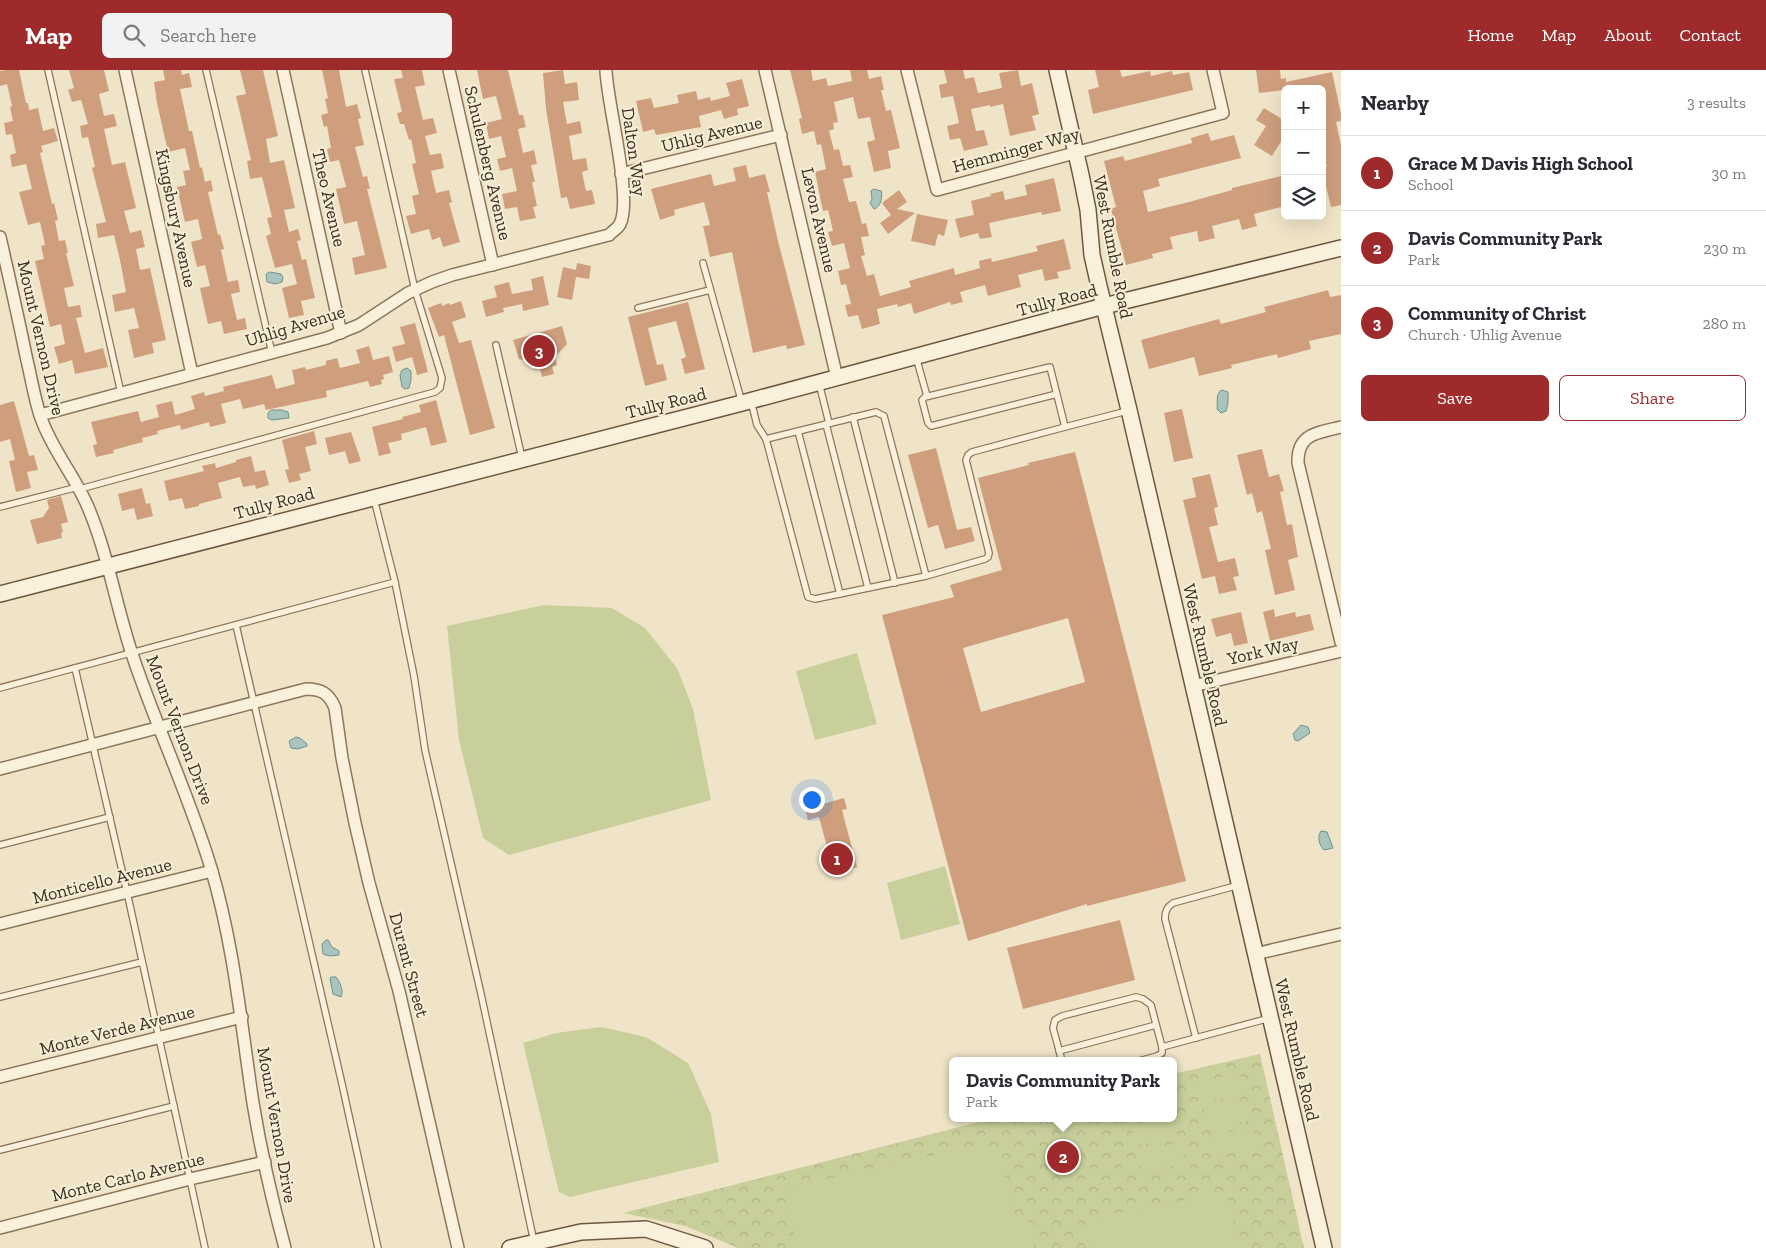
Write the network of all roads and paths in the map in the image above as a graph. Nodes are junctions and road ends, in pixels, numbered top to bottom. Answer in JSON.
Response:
{"nodes":[{"id":1,"x":48,"y":70,"type":"edge"},
{"id":2,"x":125,"y":70,"type":"edge"},
{"id":3,"x":206,"y":70,"type":"edge"},
{"id":4,"x":283,"y":70,"type":"edge"},
{"id":5,"x":365,"y":70,"type":"edge"},
{"id":6,"x":450,"y":70,"type":"edge"},
{"id":7,"x":606,"y":70,"type":"edge"},
{"id":8,"x":765,"y":70,"type":"edge"},
{"id":9,"x":907,"y":70,"type":"edge"},
{"id":10,"x":1057,"y":70,"type":"edge"},
{"id":11,"x":1213,"y":70,"type":"edge"},
{"id":12,"x":781,"y":135,"type":"junction"},
{"id":13,"x":1076,"y":152,"type":"junction"},
{"id":14,"x":621,"y":174,"type":"junction"},
{"id":15,"x":609,"y":235,"type":"joint"},
{"id":16,"x":0,"y":237,"type":"edge"},
{"id":17,"x":1341,"y":248,"type":"edge"},
{"id":18,"x":703,"y":263,"type":"dead end"},
{"id":19,"x":493,"y":264,"type":"junction"},
{"id":20,"x":415,"y":290,"type":"junction"},
{"id":21,"x":710,"y":290,"type":"junction"},
{"id":22,"x":1104,"y":306,"type":"junction"},
{"id":23,"x":638,"y":308,"type":"dead end"},
{"id":24,"x":341,"y":333,"type":"junction"},
{"id":25,"x":496,"y":345,"type":"dead end"},
{"id":26,"x":272,"y":352,"type":"junction"},
{"id":27,"x":916,"y":357,"type":"junction"},
{"id":28,"x":192,"y":374,"type":"junction"},
{"id":29,"x":837,"y":378,"type":"junction"},
{"id":30,"x":819,"y":382,"type":"junction"},
{"id":31,"x":120,"y":393,"type":"junction"},
{"id":32,"x":1057,"y":394,"type":"junction"},
{"id":33,"x":927,"y":396,"type":"junction"},
{"id":34,"x":746,"y":402,"type":"junction"},
{"id":35,"x":1129,"y":410,"type":"junction"},
{"id":36,"x":40,"y":415,"type":"junction"},
{"id":37,"x":853,"y":417,"type":"junction"},
{"id":38,"x":828,"y":424,"type":"junction"},
{"id":39,"x":1065,"y":427,"type":"junction"},
{"id":40,"x":1341,"y":427,"type":"edge"},
{"id":41,"x":798,"y":431,"type":"junction"},
{"id":42,"x":766,"y":439,"type":"junction"},
{"id":43,"x":522,"y":458,"type":"junction"},
{"id":44,"x":79,"y":488,"type":"junction"},
{"id":45,"x":374,"y":497,"type":"junction"},
{"id":46,"x":0,"y":507,"type":"edge"},
{"id":47,"x":108,"y":566,"type":"junction"},
{"id":48,"x":926,"y":576,"type":"junction"},
{"id":49,"x":395,"y":582,"type":"junction"},
{"id":50,"x":895,"y":583,"type":"junction"},
{"id":51,"x":868,"y":588,"type":"junction"},
{"id":52,"x":0,"y":594,"type":"edge"},
{"id":53,"x":840,"y":594,"type":"junction"},
{"id":54,"x":236,"y":625,"type":"junction"},
{"id":55,"x":1341,"y":642,"type":"edge"},
{"id":56,"x":1341,"y":651,"type":"edge"},
{"id":57,"x":132,"y":652,"type":"junction"},
{"id":58,"x":75,"y":668,"type":"junction"},
{"id":59,"x":1193,"y":686,"type":"junction"},
{"id":60,"x":0,"y":688,"type":"edge"},
{"id":61,"x":255,"y":703,"type":"junction"},
{"id":62,"x":159,"y":729,"type":"junction"},
{"id":63,"x":94,"y":746,"type":"junction"},
{"id":64,"x":0,"y":770,"type":"edge"},
{"id":65,"x":110,"y":817,"type":"junction"},
{"id":66,"x":0,"y":845,"type":"edge"},
{"id":67,"x":212,"y":871,"type":"junction"},
{"id":68,"x":1239,"y":885,"type":"junction"},
{"id":69,"x":127,"y":892,"type":"junction"},
{"id":70,"x":0,"y":924,"type":"edge"},
{"id":71,"x":1341,"y":934,"type":"edge"},
{"id":72,"x":1255,"y":954,"type":"junction"},
{"id":73,"x":142,"y":962,"type":"junction"},
{"id":74,"x":0,"y":997,"type":"edge"},
{"id":75,"x":242,"y":1017,"type":"junction"},
{"id":76,"x":1270,"y":1018,"type":"junction"},
{"id":77,"x":1156,"y":1025,"type":"junction"},
{"id":78,"x":158,"y":1038,"type":"junction"},
{"id":79,"x":1196,"y":1038,"type":"junction"},
{"id":80,"x":1162,"y":1048,"type":"junction"},
{"id":81,"x":1059,"y":1051,"type":"junction"},
{"id":82,"x":1061,"y":1057,"type":"edge"},
{"id":83,"x":1153,"y":1057,"type":"edge"},
{"id":84,"x":0,"y":1077,"type":"edge"},
{"id":85,"x":174,"y":1106,"type":"junction"},
{"id":86,"x":0,"y":1150,"type":"edge"},
{"id":87,"x":265,"y":1162,"type":"junction"},
{"id":88,"x":190,"y":1179,"type":"junction"},
{"id":89,"x":0,"y":1228,"type":"edge"},
{"id":90,"x":541,"y":1243,"type":"edge"},
{"id":91,"x":205,"y":1248,"type":"edge"},
{"id":92,"x":285,"y":1248,"type":"edge"},
{"id":93,"x":378,"y":1248,"type":"edge"},
{"id":94,"x":458,"y":1248,"type":"edge"},
{"id":95,"x":510,"y":1248,"type":"edge"},
{"id":96,"x":705,"y":1248,"type":"edge"},
{"id":97,"x":1324,"y":1248,"type":"edge"}],
"edges":[{"from":1,"to":31,"type":"lane"},
{"from":2,"to":28,"type":"street","name":"Kingsbury Avenue"},
{"from":3,"to":26,"type":"lane"},
{"from":4,"to":24,"type":"street","name":"Theo Avenue"},
{"from":5,"to":20,"type":"lane"},
{"from":6,"to":19,"type":"street","name":"Schulenberg Avenue"},
{"from":7,"to":14,"type":"street","name":"Dalton Way"},
{"from":8,"to":12,"type":"street","name":"Levon Avenue"},
{"from":9,"to":13,"type":"street","name":"Hemminger Way"},
{"from":10,"to":13,"type":"street","name":"West Rumble Road"},
{"from":11,"to":13,"type":"street","name":"Hemminger Way"},
{"from":12,"to":14,"type":"street","name":"Uhlig Avenue"},
{"from":12,"to":29,"type":"street","name":"Levon Avenue"},
{"from":13,"to":22,"type":"street","name":"West Rumble Road"},
{"from":14,"to":15,"type":"street","name":"Dalton Way"},
{"from":15,"to":19,"type":"street","name":"Uhlig Avenue"},
{"from":16,"to":36,"type":"street","name":"Mount Vernon Drive"},
{"from":17,"to":22,"type":"street","name":"Tully Road"},
{"from":18,"to":21,"type":"lane"},
{"from":19,"to":20,"type":"street","name":"Uhlig Avenue"},
{"from":20,"to":24,"type":"street","name":"Uhlig Avenue"},
{"from":20,"to":44,"type":"lane"},
{"from":21,"to":23,"type":"lane"},
{"from":21,"to":34,"type":"lane"},
{"from":22,"to":27,"type":"street","name":"Tully Road"},
{"from":22,"to":35,"type":"street","name":"West Rumble Road"},
{"from":24,"to":26,"type":"street","name":"Uhlig Avenue"},
{"from":25,"to":43,"type":"lane"},
{"from":26,"to":28,"type":"street","name":"Uhlig Avenue"},
{"from":27,"to":29,"type":"street","name":"Tully Road"},
{"from":27,"to":33,"type":"lane"},
{"from":28,"to":31,"type":"street","name":"Uhlig Avenue"},
{"from":29,"to":30,"type":"street","name":"Tully Road"},
{"from":30,"to":34,"type":"street","name":"Tully Road"},
{"from":30,"to":38,"type":"lane"},
{"from":31,"to":36,"type":"street","name":"Uhlig Avenue"},
{"from":32,"to":33,"type":"lane"},
{"from":32,"to":33,"type":"lane"},
{"from":32,"to":39,"type":"lane"},
{"from":34,"to":42,"type":"lane"},
{"from":34,"to":43,"type":"street","name":"Tully Road"},
{"from":35,"to":39,"type":"lane"},
{"from":35,"to":59,"type":"street","name":"West Rumble Road"},
{"from":36,"to":44,"type":"street","name":"Mount Vernon Drive"},
{"from":37,"to":38,"type":"lane"},
{"from":37,"to":48,"type":"lane"},
{"from":37,"to":50,"type":"lane"},
{"from":38,"to":41,"type":"lane"},
{"from":38,"to":51,"type":"lane"},
{"from":39,"to":48,"type":"lane"},
{"from":40,"to":55,"type":"street"},
{"from":41,"to":42,"type":"lane"},
{"from":41,"to":53,"type":"lane"},
{"from":42,"to":53,"type":"lane"},
{"from":43,"to":45,"type":"street","name":"Tully Road"},
{"from":44,"to":46,"type":"lane"},
{"from":44,"to":47,"type":"street","name":"Mount Vernon Drive"},
{"from":45,"to":47,"type":"street","name":"Tully Road"},
{"from":45,"to":49,"type":"lane"},
{"from":47,"to":52,"type":"street","name":"Tully Road"},
{"from":47,"to":57,"type":"street","name":"Mount Vernon Drive"},
{"from":48,"to":50,"type":"lane"},
{"from":49,"to":54,"type":"lane"},
{"from":49,"to":90,"type":"lane"},
{"from":50,"to":51,"type":"lane"},
{"from":51,"to":53,"type":"lane"},
{"from":54,"to":57,"type":"lane"},
{"from":54,"to":61,"type":"lane"},
{"from":56,"to":59,"type":"street","name":"York Way"},
{"from":57,"to":58,"type":"lane"},
{"from":57,"to":62,"type":"street","name":"Mount Vernon Drive"},
{"from":58,"to":60,"type":"lane"},
{"from":58,"to":63,"type":"lane"},
{"from":59,"to":68,"type":"street","name":"West Rumble Road"},
{"from":61,"to":62,"type":"street"},
{"from":61,"to":93,"type":"lane"},
{"from":61,"to":94,"type":"street","name":"Durant Street"},
{"from":62,"to":63,"type":"street"},
{"from":62,"to":67,"type":"street","name":"Mount Vernon Drive"},
{"from":63,"to":64,"type":"street"},
{"from":63,"to":65,"type":"lane"},
{"from":65,"to":66,"type":"lane"},
{"from":65,"to":69,"type":"lane"},
{"from":67,"to":69,"type":"street","name":"Monticello Avenue"},
{"from":67,"to":75,"type":"street","name":"Mount Vernon Drive"},
{"from":68,"to":72,"type":"street","name":"West Rumble Road"},
{"from":68,"to":79,"type":"lane"},
{"from":69,"to":70,"type":"street","name":"Monticello Avenue"},
{"from":69,"to":73,"type":"lane"},
{"from":71,"to":72,"type":"street"},
{"from":72,"to":76,"type":"street","name":"West Rumble Road"},
{"from":73,"to":74,"type":"lane"},
{"from":73,"to":78,"type":"lane"},
{"from":75,"to":78,"type":"street","name":"Monte Verde Avenue"},
{"from":75,"to":87,"type":"street","name":"Mount Vernon Drive"},
{"from":76,"to":79,"type":"lane"},
{"from":76,"to":97,"type":"street","name":"West Rumble Road"},
{"from":77,"to":80,"type":"lane"},
{"from":77,"to":81,"type":"lane"},
{"from":77,"to":81,"type":"lane"},
{"from":78,"to":84,"type":"street","name":"Monte Verde Avenue"},
{"from":78,"to":85,"type":"lane"},
{"from":79,"to":80,"type":"lane"},
{"from":80,"to":83,"type":"lane"},
{"from":81,"to":82,"type":"lane"},
{"from":85,"to":86,"type":"lane"},
{"from":85,"to":88,"type":"lane"},
{"from":87,"to":88,"type":"street","name":"Monte Carlo Avenue"},
{"from":87,"to":92,"type":"street","name":"Mount Vernon Drive"},
{"from":88,"to":89,"type":"street","name":"Monte Carlo Avenue"},
{"from":88,"to":91,"type":"lane"},
{"from":90,"to":95,"type":"street"},
{"from":90,"to":96,"type":"street"}]}
